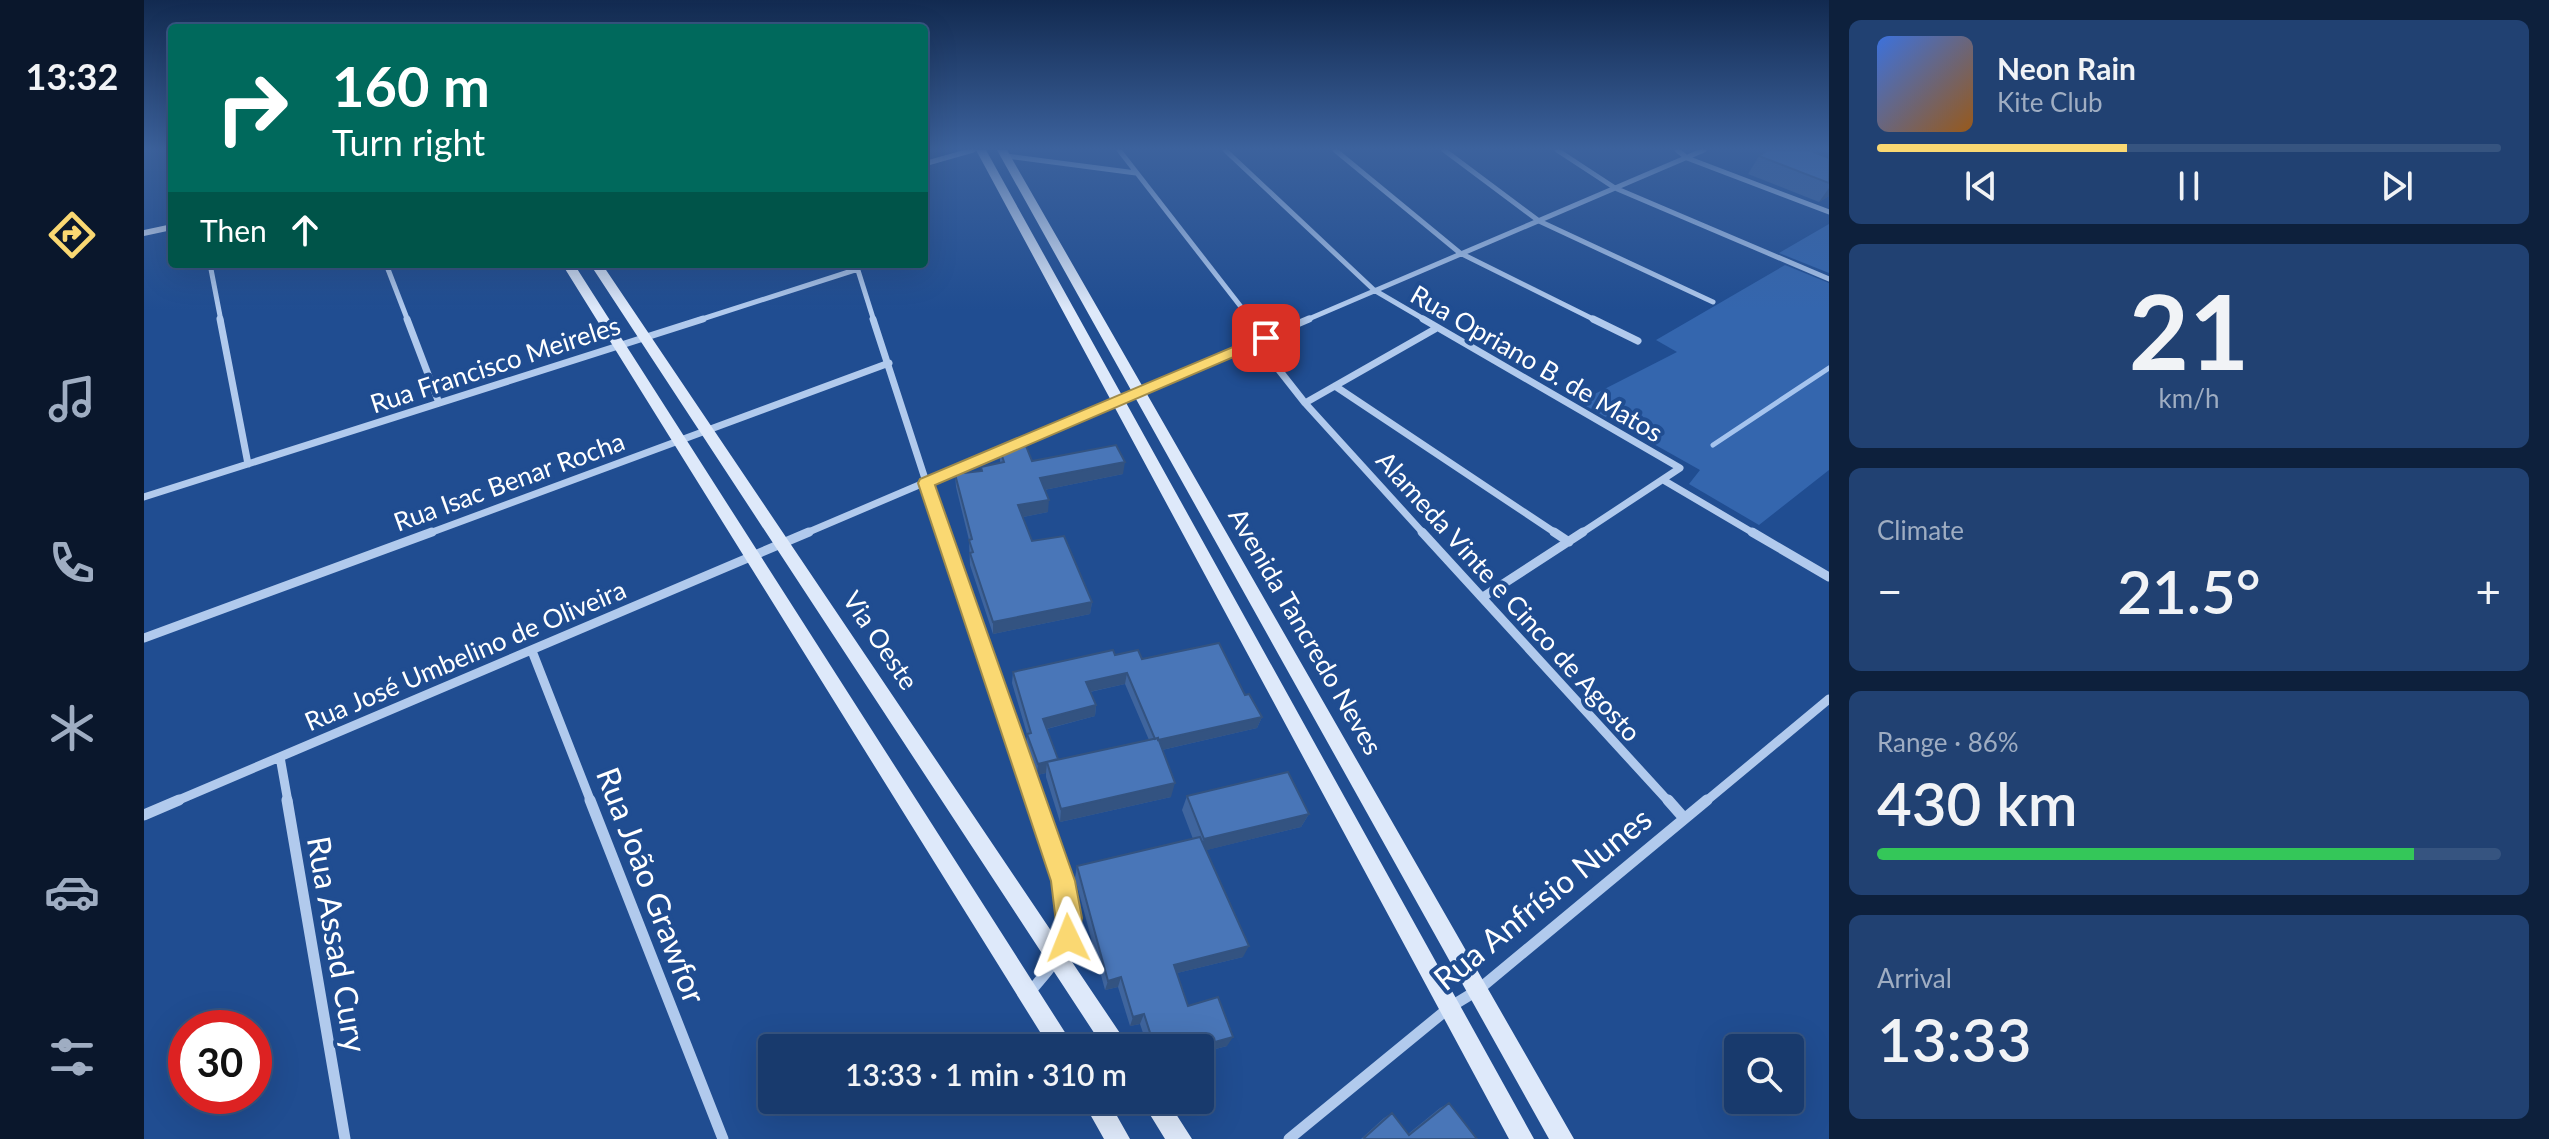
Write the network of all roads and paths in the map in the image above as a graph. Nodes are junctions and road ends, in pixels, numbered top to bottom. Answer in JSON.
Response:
{"nodes":[{"id":1,"x":1010,"y":203,"type":"edge"},
{"id":2,"x":1032,"y":203,"type":"edge"},
{"id":3,"x":1159,"y":203,"type":"edge"},
{"id":4,"x":1282,"y":203,"type":"edge"},
{"id":5,"x":1400,"y":203,"type":"edge"},
{"id":6,"x":1515,"y":203,"type":"edge"},
{"id":7,"x":1580,"y":203,"type":"edge"},
{"id":8,"x":1651,"y":203,"type":"edge"},
{"id":9,"x":1806,"y":203,"type":"edge"},
{"id":10,"x":1829,"y":212,"type":"edge"},
{"id":11,"x":1539,"y":221,"type":"junction"},
{"id":12,"x":168,"y":228,"type":"edge"},
{"id":13,"x":144,"y":233,"type":"edge"},
{"id":14,"x":1460,"y":253,"type":"junction"},
{"id":15,"x":211,"y":268,"type":"edge"},
{"id":16,"x":388,"y":268,"type":"edge"},
{"id":17,"x":576,"y":268,"type":"edge"},
{"id":18,"x":599,"y":268,"type":"edge"},
{"id":19,"x":851,"y":268,"type":"edge"},
{"id":20,"x":858,"y":268,"type":"edge"},
{"id":21,"x":1829,"y":279,"type":"edge"},
{"id":22,"x":1374,"y":290,"type":"junction"},
{"id":23,"x":1713,"y":302,"type":"dead end"},
{"id":24,"x":1435,"y":329,"type":"junction"},
{"id":25,"x":646,"y":337,"type":"junction"},
{"id":26,"x":1262,"y":340,"type":"junction"},
{"id":27,"x":1638,"y":341,"type":"dead end"},
{"id":28,"x":618,"y":346,"type":"junction"},
{"id":29,"x":889,"y":363,"type":"junction"},
{"id":30,"x":1335,"y":386,"type":"junction"},
{"id":31,"x":1138,"y":391,"type":"junction"},
{"id":32,"x":1116,"y":400,"type":"junction"},
{"id":33,"x":439,"y":403,"type":"junction"},
{"id":34,"x":1305,"y":403,"type":"junction"},
{"id":35,"x":706,"y":429,"type":"junction"},
{"id":36,"x":676,"y":440,"type":"junction"},
{"id":37,"x":248,"y":464,"type":"junction"},
{"id":38,"x":1665,"y":481,"type":"junction"},
{"id":39,"x":926,"y":483,"type":"junction"},
{"id":40,"x":144,"y":497,"type":"edge"},
{"id":41,"x":1569,"y":542,"type":"junction"},
{"id":42,"x":780,"y":544,"type":"junction"},
{"id":43,"x":750,"y":557,"type":"junction"},
{"id":44,"x":1829,"y":577,"type":"edge"},
{"id":45,"x":1483,"y":597,"type":"junction"},
{"id":46,"x":144,"y":638,"type":"edge"},
{"id":47,"x":532,"y":651,"type":"junction"},
{"id":48,"x":1829,"y":699,"type":"edge"},
{"id":49,"x":280,"y":757,"type":"junction"},
{"id":50,"x":144,"y":815,"type":"edge"},
{"id":51,"x":1683,"y":817,"type":"junction"},
{"id":52,"x":1058,"y":958,"type":"junction"},
{"id":53,"x":1478,"y":990,"type":"junction"},
{"id":54,"x":1029,"y":993,"type":"junction"},
{"id":55,"x":1450,"y":1007,"type":"junction"},
{"id":56,"x":1054,"y":1034,"type":"edge"},
{"id":57,"x":1109,"y":1034,"type":"edge"},
{"id":58,"x":1103,"y":1114,"type":"edge"},
{"id":59,"x":1163,"y":1114,"type":"edge"},
{"id":60,"x":345,"y":1139,"type":"edge"},
{"id":61,"x":723,"y":1139,"type":"edge"},
{"id":62,"x":1118,"y":1139,"type":"edge"},
{"id":63,"x":1180,"y":1139,"type":"edge"},
{"id":64,"x":1289,"y":1139,"type":"edge"},
{"id":65,"x":1522,"y":1139,"type":"edge"},
{"id":66,"x":1562,"y":1139,"type":"edge"}],
"edges":[{"from":1,"to":32,"type":"street","name":"Avenida Tancredo Neves"},
{"from":2,"to":31,"type":"street","name":"Avenida Tancredo Neves"},
{"from":3,"to":26,"type":"street","name":"Alameda Vinte e Cinco de Agosto"},
{"from":4,"to":22,"type":"street","name":"Rua Opriano B. de Matos"},
{"from":5,"to":14,"type":"street"},
{"from":6,"to":11,"type":"street"},
{"from":7,"to":11,"type":"street","name":"Rua José Umbelino de Oliveira"},
{"from":8,"to":21,"type":"street"},
{"from":9,"to":10,"type":"street"},
{"from":11,"to":14,"type":"street","name":"Rua José Umbelino de Oliveira"},
{"from":11,"to":23,"type":"street"},
{"from":12,"to":13,"type":"street"},
{"from":14,"to":22,"type":"street","name":"Rua José Umbelino de Oliveira"},
{"from":14,"to":27,"type":"street"},
{"from":15,"to":37,"type":"street"},
{"from":16,"to":33,"type":"street"},
{"from":17,"to":28,"type":"street"},
{"from":18,"to":25,"type":"street","name":"Via Oeste"},
{"from":19,"to":25,"type":"street","name":"Rua Francisco Meireles"},
{"from":20,"to":29,"type":"street"},
{"from":22,"to":24,"type":"street","name":"Rua Opriano B. de Matos"},
{"from":22,"to":26,"type":"street","name":"Rua José Umbelino de Oliveira"},
{"from":24,"to":30,"type":"street"},
{"from":24,"to":38,"type":"street","name":"Rua Opriano B. de Matos"},
{"from":25,"to":28,"type":"street","name":"Rua Francisco Meireles"},
{"from":25,"to":35,"type":"street","name":"Via Oeste"},
{"from":26,"to":31,"type":"street","name":"Rua José Umbelino de Oliveira"},
{"from":26,"to":34,"type":"street","name":"Alameda Vinte e Cinco de Agosto"},
{"from":28,"to":33,"type":"street","name":"Rua Francisco Meireles"},
{"from":28,"to":36,"type":"street"},
{"from":29,"to":35,"type":"street","name":"Rua Isac Benar Rocha"},
{"from":29,"to":39,"type":"street"},
{"from":30,"to":34,"type":"street"},
{"from":30,"to":41,"type":"street"},
{"from":31,"to":32,"type":"street","name":"Rua José Umbelino de Oliveira"},
{"from":31,"to":53,"type":"street","name":"Avenida Tancredo Neves"},
{"from":32,"to":39,"type":"street","name":"Rua José Umbelino de Oliveira"},
{"from":32,"to":55,"type":"street","name":"Avenida Tancredo Neves"},
{"from":33,"to":37,"type":"street","name":"Rua Francisco Meireles"},
{"from":34,"to":45,"type":"street","name":"Alameda Vinte e Cinco de Agosto"},
{"from":35,"to":36,"type":"street","name":"Rua Isac Benar Rocha"},
{"from":35,"to":42,"type":"street","name":"Via Oeste"},
{"from":36,"to":43,"type":"street"},
{"from":36,"to":46,"type":"street","name":"Rua Isac Benar Rocha"},
{"from":37,"to":40,"type":"street","name":"Rua Francisco Meireles"},
{"from":38,"to":41,"type":"street"},
{"from":38,"to":44,"type":"street","name":"Rua Opriano B. de Matos"},
{"from":39,"to":42,"type":"street","name":"Rua José Umbelino de Oliveira"},
{"from":39,"to":52,"type":"street"},
{"from":41,"to":45,"type":"street"},
{"from":42,"to":43,"type":"street","name":"Rua José Umbelino de Oliveira"},
{"from":42,"to":52,"type":"street","name":"Via Oeste"},
{"from":43,"to":47,"type":"street","name":"Rua José Umbelino de Oliveira"},
{"from":43,"to":54,"type":"street"},
{"from":45,"to":51,"type":"street","name":"Alameda Vinte e Cinco de Agosto"},
{"from":47,"to":49,"type":"street","name":"Rua José Umbelino de Oliveira"},
{"from":47,"to":61,"type":"street","name":"Rua João Grawfor"},
{"from":48,"to":51,"type":"street","name":"Rua Anfrísio Nunes"},
{"from":49,"to":50,"type":"street","name":"Rua José Umbelino de Oliveira"},
{"from":49,"to":60,"type":"street","name":"Rua Assad Cury"},
{"from":51,"to":53,"type":"street","name":"Rua Anfrísio Nunes"},
{"from":52,"to":54,"type":"street"},
{"from":52,"to":57,"type":"street","name":"Via Oeste"},
{"from":53,"to":55,"type":"street","name":"Rua Anfrísio Nunes"},
{"from":53,"to":66,"type":"street","name":"Avenida Tancredo Neves"},
{"from":54,"to":56,"type":"street"},
{"from":55,"to":64,"type":"street","name":"Rua Anfrísio Nunes"},
{"from":55,"to":65,"type":"street","name":"Avenida Tancredo Neves"},
{"from":58,"to":62,"type":"street"},
{"from":59,"to":63,"type":"street"}]}
